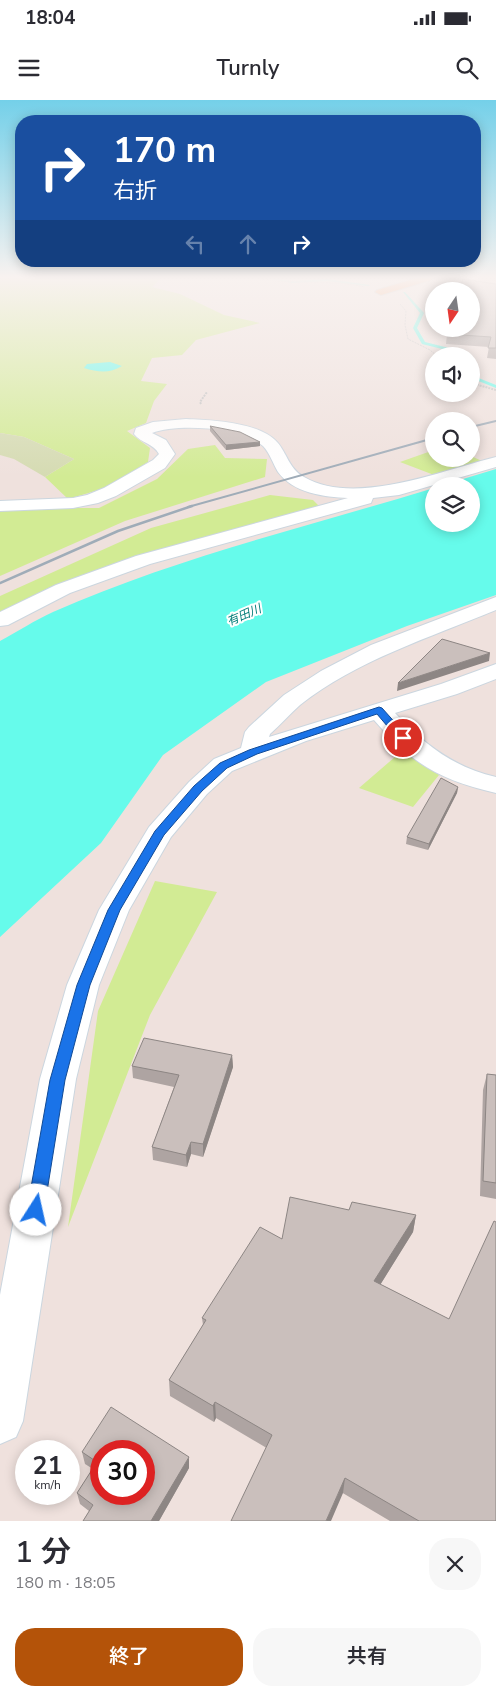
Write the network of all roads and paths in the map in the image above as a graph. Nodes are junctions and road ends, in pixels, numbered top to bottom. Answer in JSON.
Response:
{"nodes":[{"id":1,"x":480,"y":386,"type":"edge"},
{"id":2,"x":496,"y":390,"type":"edge"},
{"id":3,"x":496,"y":462,"type":"edge"},
{"id":4,"x":393,"y":491,"type":"junction"},
{"id":5,"x":0,"y":506,"type":"edge"},
{"id":6,"x":496,"y":603,"type":"edge"},
{"id":7,"x":0,"y":620,"type":"edge"},
{"id":8,"x":496,"y":671,"type":"edge"},
{"id":9,"x":379,"y":710,"type":"junction"},
{"id":10,"x":253,"y":752,"type":"junction"},
{"id":11,"x":496,"y":785,"type":"edge"},
{"id":12,"x":0,"y":1421,"type":"edge"}],
"edges":[{"from":1,"to":2,"type":"path"},
{"from":3,"to":4,"type":"street"},
{"from":4,"to":5,"type":"street"},
{"from":4,"to":7,"type":"street"},
{"from":6,"to":10,"type":"street"},
{"from":8,"to":9,"type":"street"},
{"from":9,"to":10,"type":"street"},
{"from":9,"to":11,"type":"street"},
{"from":10,"to":12,"type":"street"}]}
